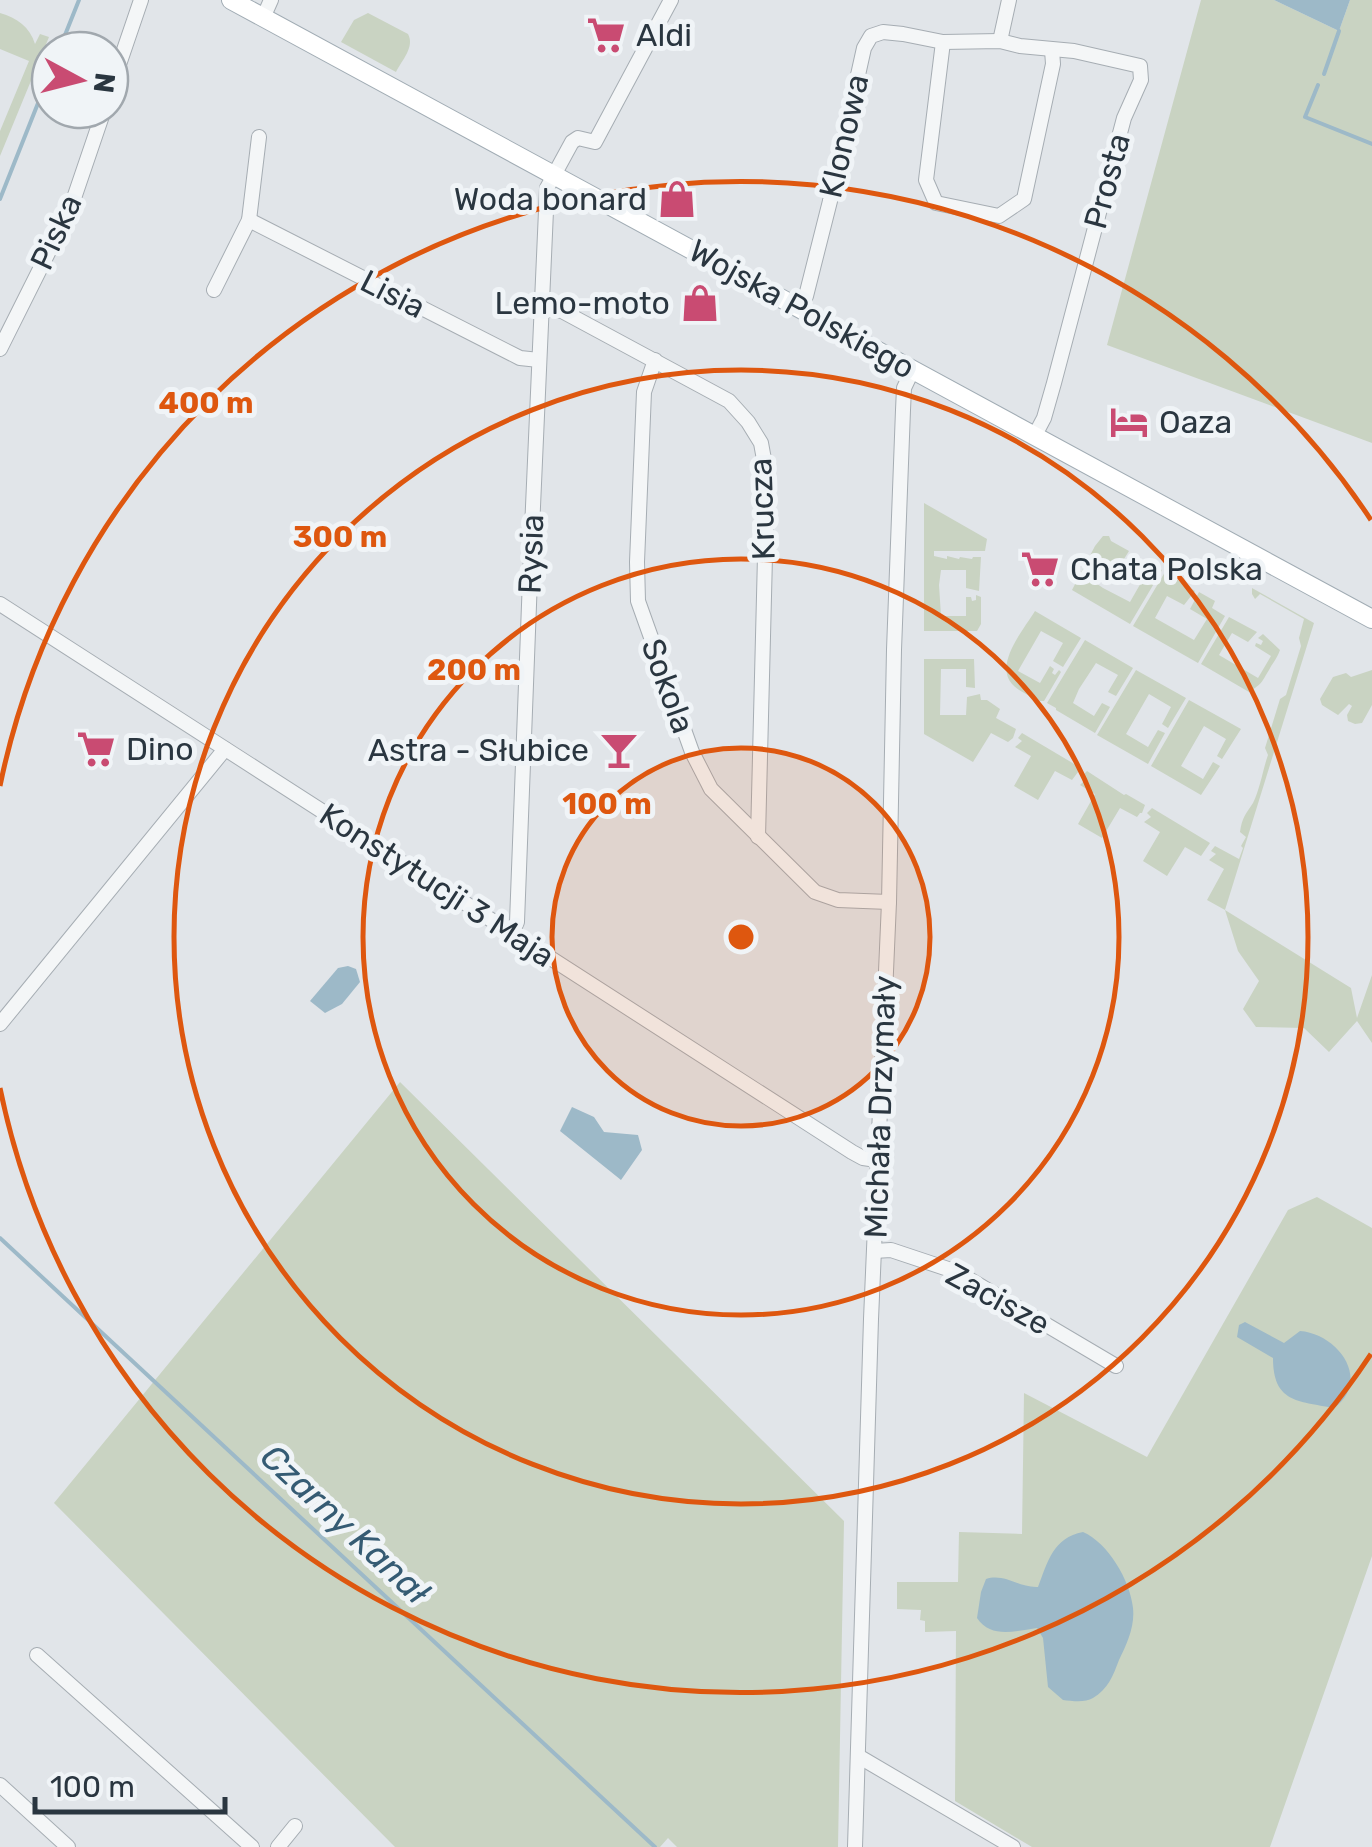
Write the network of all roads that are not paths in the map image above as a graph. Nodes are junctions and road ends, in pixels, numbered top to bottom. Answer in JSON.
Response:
{"nodes":[{"id":1,"x":141,"y":0,"type":"edge"},
{"id":2,"x":671,"y":0,"type":"edge"},
{"id":3,"x":1008,"y":0,"type":"edge"},
{"id":4,"x":234,"y":1,"type":"edge"},
{"id":5,"x":267,"y":9,"type":"edge"},
{"id":6,"x":130,"y":32,"type":"edge"},
{"id":7,"x":1000,"y":41,"type":"junction"},
{"id":8,"x":943,"y":42,"type":"junction"},
{"id":9,"x":1052,"y":50,"type":"junction"},
{"id":10,"x":97,"y":130,"type":"edge"},
{"id":11,"x":259,"y":138,"type":"dead end"},
{"id":12,"x":554,"y":174,"type":"junction"},
{"id":13,"x":249,"y":220,"type":"junction"},
{"id":14,"x":214,"y":290,"type":"dead end"},
{"id":15,"x":542,"y":308,"type":"junction"},
{"id":16,"x":800,"y":308,"type":"junction"},
{"id":17,"x":0,"y":349,"type":"edge"},
{"id":18,"x":539,"y":360,"type":"junction"},
{"id":19,"x":655,"y":360,"type":"junction"},
{"id":20,"x":913,"y":370,"type":"junction"},
{"id":21,"x":1034,"y":435,"type":"junction"},
{"id":22,"x":0,"y":604,"type":"edge"},
{"id":23,"x":1372,"y":619,"type":"edge"},
{"id":24,"x":225,"y":749,"type":"junction"},
{"id":25,"x":758,"y":837,"type":"junction"},
{"id":26,"x":889,"y":902,"type":"junction"},
{"id":27,"x":512,"y":934,"type":"junction"},
{"id":28,"x":0,"y":1024,"type":"edge"},
{"id":29,"x":877,"y":1160,"type":"junction"},
{"id":30,"x":874,"y":1251,"type":"junction"},
{"id":31,"x":1116,"y":1366,"type":"dead end"},
{"id":32,"x":37,"y":1655,"type":"dead end"},
{"id":33,"x":858,"y":1756,"type":"junction"},
{"id":34,"x":0,"y":1785,"type":"edge"},
{"id":35,"x":295,"y":1826,"type":"dead end"},
{"id":36,"x":68,"y":1847,"type":"edge"},
{"id":37,"x":252,"y":1847,"type":"edge"},
{"id":38,"x":278,"y":1847,"type":"edge"},
{"id":39,"x":855,"y":1847,"type":"edge"},
{"id":40,"x":1013,"y":1847,"type":"edge"}],
"edges":[{"from":1,"to":6,"type":"street"},
{"from":2,"to":12,"type":"street"},
{"from":3,"to":7,"type":"street"},
{"from":4,"to":5,"type":"main road","name":"Wojska Polskiego"},
{"from":5,"to":12,"type":"main road","name":"Wojska Polskiego"},
{"from":7,"to":8,"type":"street","name":"Klonowa"},
{"from":7,"to":9,"type":"street","name":"Prosta"},
{"from":8,"to":9,"type":"street"},
{"from":8,"to":16,"type":"street","name":"Klonowa"},
{"from":9,"to":21,"type":"street","name":"Prosta"},
{"from":10,"to":17,"type":"street","name":"Piska"},
{"from":11,"to":13,"type":"street"},
{"from":12,"to":15,"type":"street","name":"Rysia"},
{"from":12,"to":16,"type":"main road","name":"Wojska Polskiego"},
{"from":13,"to":14,"type":"street"},
{"from":13,"to":18,"type":"street","name":"Lisia"},
{"from":15,"to":18,"type":"street","name":"Rysia"},
{"from":15,"to":19,"type":"street","name":"Krucza"},
{"from":16,"to":20,"type":"main road","name":"Wojska Polskiego"},
{"from":18,"to":27,"type":"street","name":"Rysia"},
{"from":19,"to":25,"type":"street","name":"Sokola"},
{"from":19,"to":25,"type":"street","name":"Krucza"},
{"from":20,"to":21,"type":"main road","name":"Wojska Polskiego"},
{"from":20,"to":26,"type":"street","name":"Michała Drzymały"},
{"from":21,"to":23,"type":"main road","name":"Wojska Polskiego"},
{"from":22,"to":24,"type":"street","name":"Konstytucji 3 Maja"},
{"from":24,"to":27,"type":"street","name":"Konstytucji 3 Maja"},
{"from":24,"to":28,"type":"street"},
{"from":25,"to":26,"type":"street","name":"Sokola"},
{"from":26,"to":29,"type":"street","name":"Michała Drzymały"},
{"from":27,"to":29,"type":"street","name":"Konstytucji 3 Maja"},
{"from":29,"to":30,"type":"street","name":"Michała Drzymały"},
{"from":30,"to":31,"type":"street","name":"Zacisze"},
{"from":30,"to":33,"type":"street","name":"Michała Drzymały"},
{"from":32,"to":37,"type":"street"},
{"from":33,"to":39,"type":"street","name":"Michała Drzymały"},
{"from":33,"to":40,"type":"street"},
{"from":34,"to":36,"type":"street"},
{"from":35,"to":38,"type":"street"}]}
